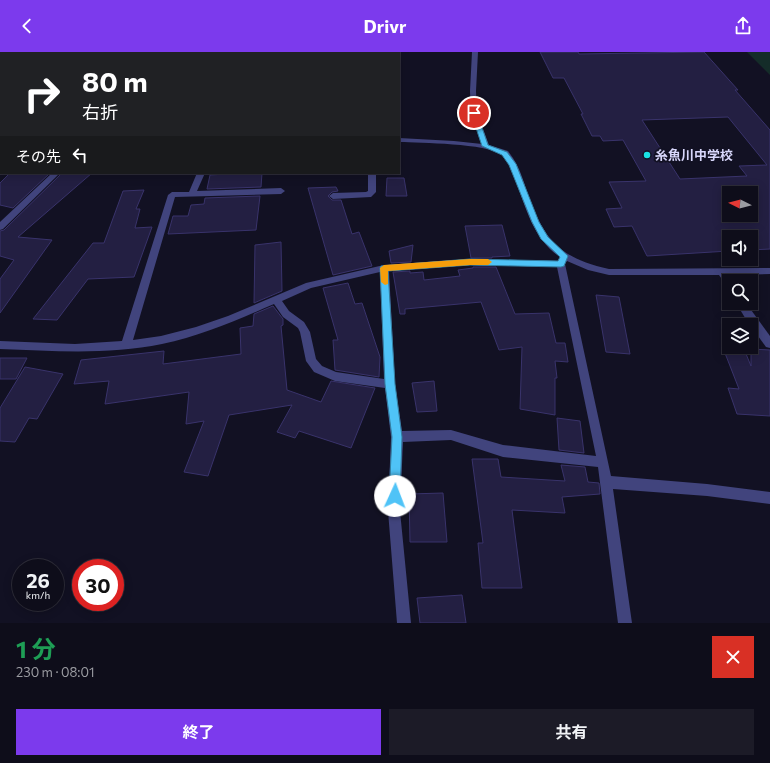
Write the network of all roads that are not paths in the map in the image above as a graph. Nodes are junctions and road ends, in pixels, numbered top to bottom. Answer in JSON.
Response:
{"nodes":[{"id":1,"x":474,"y":52,"type":"edge"},
{"id":2,"x":400,"y":140,"type":"edge"},
{"id":3,"x":486,"y":146,"type":"junction"},
{"id":4,"x":55,"y":174,"type":"edge"},
{"id":5,"x":201,"y":174,"type":"edge"},
{"id":6,"x":372,"y":174,"type":"edge"},
{"id":7,"x":281,"y":191,"type":"dead end"},
{"id":8,"x":192,"y":194,"type":"junction"},
{"id":9,"x":333,"y":196,"type":"dead end"},
{"id":10,"x":0,"y":226,"type":"edge"},
{"id":11,"x":563,"y":260,"type":"junction"},
{"id":12,"x":384,"y":268,"type":"junction"},
{"id":13,"x":770,"y":271,"type":"edge"},
{"id":14,"x":722,"y":272,"type":"joint"},
{"id":15,"x":276,"y":300,"type":"junction"},
{"id":16,"x":745,"y":310,"type":"edge"},
{"id":17,"x":770,"y":344,"type":"edge"},
{"id":18,"x":0,"y":345,"type":"edge"},
{"id":19,"x":126,"y":345,"type":"junction"},
{"id":20,"x":390,"y":384,"type":"junction"},
{"id":21,"x":397,"y":437,"type":"junction"},
{"id":22,"x":603,"y":462,"type":"junction"},
{"id":23,"x":606,"y":482,"type":"junction"},
{"id":24,"x":770,"y":498,"type":"edge"},
{"id":25,"x":404,"y":623,"type":"edge"},
{"id":26,"x":625,"y":623,"type":"edge"}],
"edges":[{"from":1,"to":3,"type":"street"},
{"from":2,"to":3,"type":"street"},
{"from":3,"to":11,"type":"street"},
{"from":4,"to":10,"type":"street"},
{"from":5,"to":8,"type":"street"},
{"from":6,"to":9,"type":"street"},
{"from":7,"to":8,"type":"street"},
{"from":8,"to":19,"type":"street"},
{"from":11,"to":12,"type":"street"},
{"from":11,"to":14,"type":"street"},
{"from":11,"to":22,"type":"street"},
{"from":12,"to":15,"type":"street"},
{"from":12,"to":20,"type":"street"},
{"from":13,"to":14,"type":"street"},
{"from":15,"to":19,"type":"street"},
{"from":15,"to":20,"type":"street"},
{"from":16,"to":17,"type":"street"},
{"from":18,"to":19,"type":"street"},
{"from":20,"to":21,"type":"street"},
{"from":21,"to":22,"type":"street"},
{"from":21,"to":25,"type":"street"},
{"from":22,"to":23,"type":"street"},
{"from":23,"to":24,"type":"street"},
{"from":23,"to":26,"type":"street"}]}
